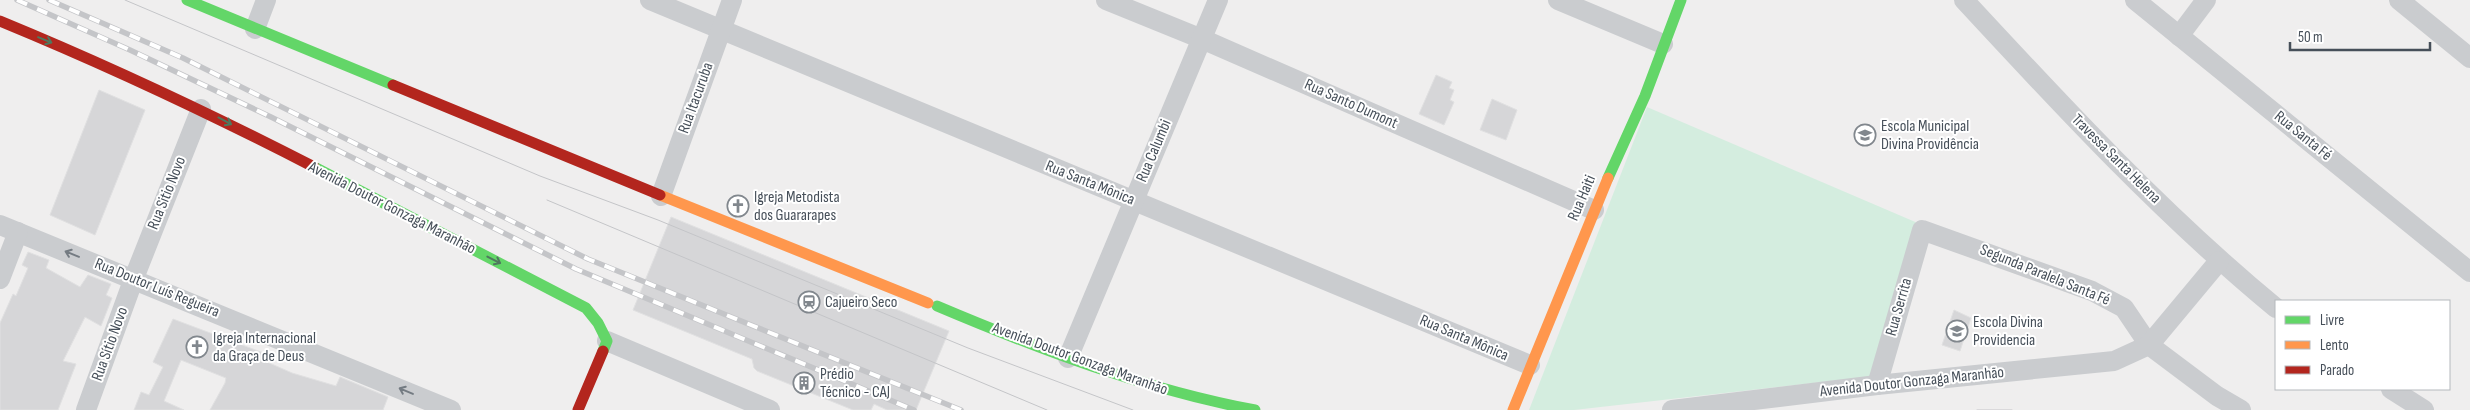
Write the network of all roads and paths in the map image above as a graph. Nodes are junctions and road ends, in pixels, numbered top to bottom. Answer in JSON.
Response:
{"nodes":[{"id":1,"x":187,"y":0,"type":"edge"},
{"id":2,"x":266,"y":0,"type":"edge"},
{"id":3,"x":650,"y":0,"type":"edge"},
{"id":4,"x":732,"y":0,"type":"edge"},
{"id":5,"x":1106,"y":0,"type":"edge"},
{"id":6,"x":1218,"y":0,"type":"edge"},
{"id":7,"x":1558,"y":0,"type":"edge"},
{"id":8,"x":1682,"y":0,"type":"edge"},
{"id":9,"x":1964,"y":0,"type":"edge"},
{"id":10,"x":2135,"y":0,"type":"edge"},
{"id":11,"x":2206,"y":0,"type":"edge"},
{"id":12,"x":2399,"y":0,"type":"edge"},
{"id":13,"x":0,"y":21,"type":"edge"},
{"id":14,"x":255,"y":29,"type":"junction"},
{"id":15,"x":720,"y":30,"type":"junction"},
{"id":16,"x":2179,"y":36,"type":"junction"},
{"id":17,"x":1202,"y":38,"type":"junction"},
{"id":18,"x":1663,"y":44,"type":"junction"},
{"id":19,"x":2470,"y":58,"type":"edge"},
{"id":20,"x":201,"y":109,"type":"junction"},
{"id":21,"x":661,"y":196,"type":"junction"},
{"id":22,"x":1133,"y":200,"type":"junction"},
{"id":23,"x":1594,"y":210,"type":"junction"},
{"id":24,"x":9,"y":229,"type":"edge"},
{"id":25,"x":1922,"y":230,"type":"joint"},
{"id":26,"x":2219,"y":261,"type":"junction"},
{"id":27,"x":2470,"y":272,"type":"edge"},
{"id":28,"x":134,"y":278,"type":"junction"},
{"id":29,"x":0,"y":279,"type":"edge"},
{"id":30,"x":2275,"y":307,"type":"edge"},
{"id":31,"x":607,"y":340,"type":"junction"},
{"id":32,"x":2149,"y":345,"type":"junction"},
{"id":33,"x":1068,"y":358,"type":"junction"},
{"id":34,"x":1530,"y":365,"type":"junction"},
{"id":35,"x":1877,"y":385,"type":"junction"},
{"id":36,"x":2393,"y":390,"type":"edge"},
{"id":37,"x":86,"y":410,"type":"edge"},
{"id":38,"x":451,"y":410,"type":"edge"},
{"id":39,"x":578,"y":410,"type":"edge"},
{"id":40,"x":770,"y":410,"type":"edge"},
{"id":41,"x":1255,"y":410,"type":"edge"},
{"id":42,"x":1513,"y":410,"type":"edge"},
{"id":43,"x":1672,"y":410,"type":"edge"},
{"id":44,"x":2241,"y":410,"type":"edge"},
{"id":45,"x":2424,"y":410,"type":"edge"}],
"edges":[{"from":1,"to":14,"type":"street","name":"Avenida Doutor Gonzaga Maranhão"},
{"from":2,"to":14,"type":"street"},
{"from":3,"to":15,"type":"street","name":"Rua Santa Mônica"},
{"from":4,"to":15,"type":"street","name":"Rua Itacuruba"},
{"from":5,"to":17,"type":"street","name":"Rua Santo Dumont"},
{"from":6,"to":17,"type":"street","name":"Rua Calumbi"},
{"from":7,"to":18,"type":"street"},
{"from":8,"to":18,"type":"street","name":"Rua Haiti"},
{"from":9,"to":26,"type":"street","name":"Travessa Santa Helena"},
{"from":10,"to":16,"type":"street","name":"Rua Santa Fé"},
{"from":11,"to":16,"type":"street"},
{"from":12,"to":19,"type":"street"},
{"from":13,"to":20,"type":"street","name":"Avenida Doutor Gonzaga Maranhão","one_way":true},
{"from":14,"to":21,"type":"street","name":"Avenida Doutor Gonzaga Maranhão"},
{"from":15,"to":21,"type":"street","name":"Rua Itacuruba"},
{"from":15,"to":22,"type":"street","name":"Rua Santa Mônica"},
{"from":16,"to":27,"type":"street","name":"Rua Santa Fé"},
{"from":17,"to":22,"type":"street","name":"Rua Calumbi"},
{"from":17,"to":23,"type":"street","name":"Rua Santo Dumont"},
{"from":18,"to":23,"type":"street","name":"Rua Haiti"},
{"from":20,"to":28,"type":"street","name":"Rua Sitio Novo"},
{"from":20,"to":31,"type":"street","name":"Avenida Doutor Gonzaga Maranhão","one_way":true},
{"from":21,"to":33,"type":"street","name":"Avenida Doutor Gonzaga Maranhão"},
{"from":22,"to":33,"type":"street","name":"Rua Calumbi"},
{"from":22,"to":34,"type":"street","name":"Rua Santa Mônica"},
{"from":23,"to":34,"type":"street","name":"Rua Haiti"},
{"from":28,"to":24,"type":"street","name":"Rua Doutor Luís Regueira","one_way":true},
{"from":24,"to":29,"type":"street"},
{"from":25,"to":32,"type":"street","name":"Segunda Paralela Santa Fé"},
{"from":25,"to":35,"type":"street","name":"Rua Serrita"},
{"from":26,"to":30,"type":"street","name":"Travessa Santa Helena"},
{"from":26,"to":32,"type":"street"},
{"from":28,"to":37,"type":"street","name":"Rua Sítio Novo"},
{"from":38,"to":28,"type":"street","name":"Rua Doutor Luís Regueira","one_way":true},
{"from":31,"to":39,"type":"street"},
{"from":31,"to":40,"type":"street"},
{"from":32,"to":35,"type":"street","name":"Avenida Doutor Gonzaga Maranhão"},
{"from":32,"to":44,"type":"street","name":"Segunda Paralela Santa Fé"},
{"from":33,"to":41,"type":"street","name":"Avenida Doutor Gonzaga Maranhão"},
{"from":34,"to":42,"type":"street","name":"Rua Haiti"},
{"from":35,"to":43,"type":"street","name":"Avenida Doutor Gonzaga Maranhão"},
{"from":36,"to":45,"type":"street"}]}
